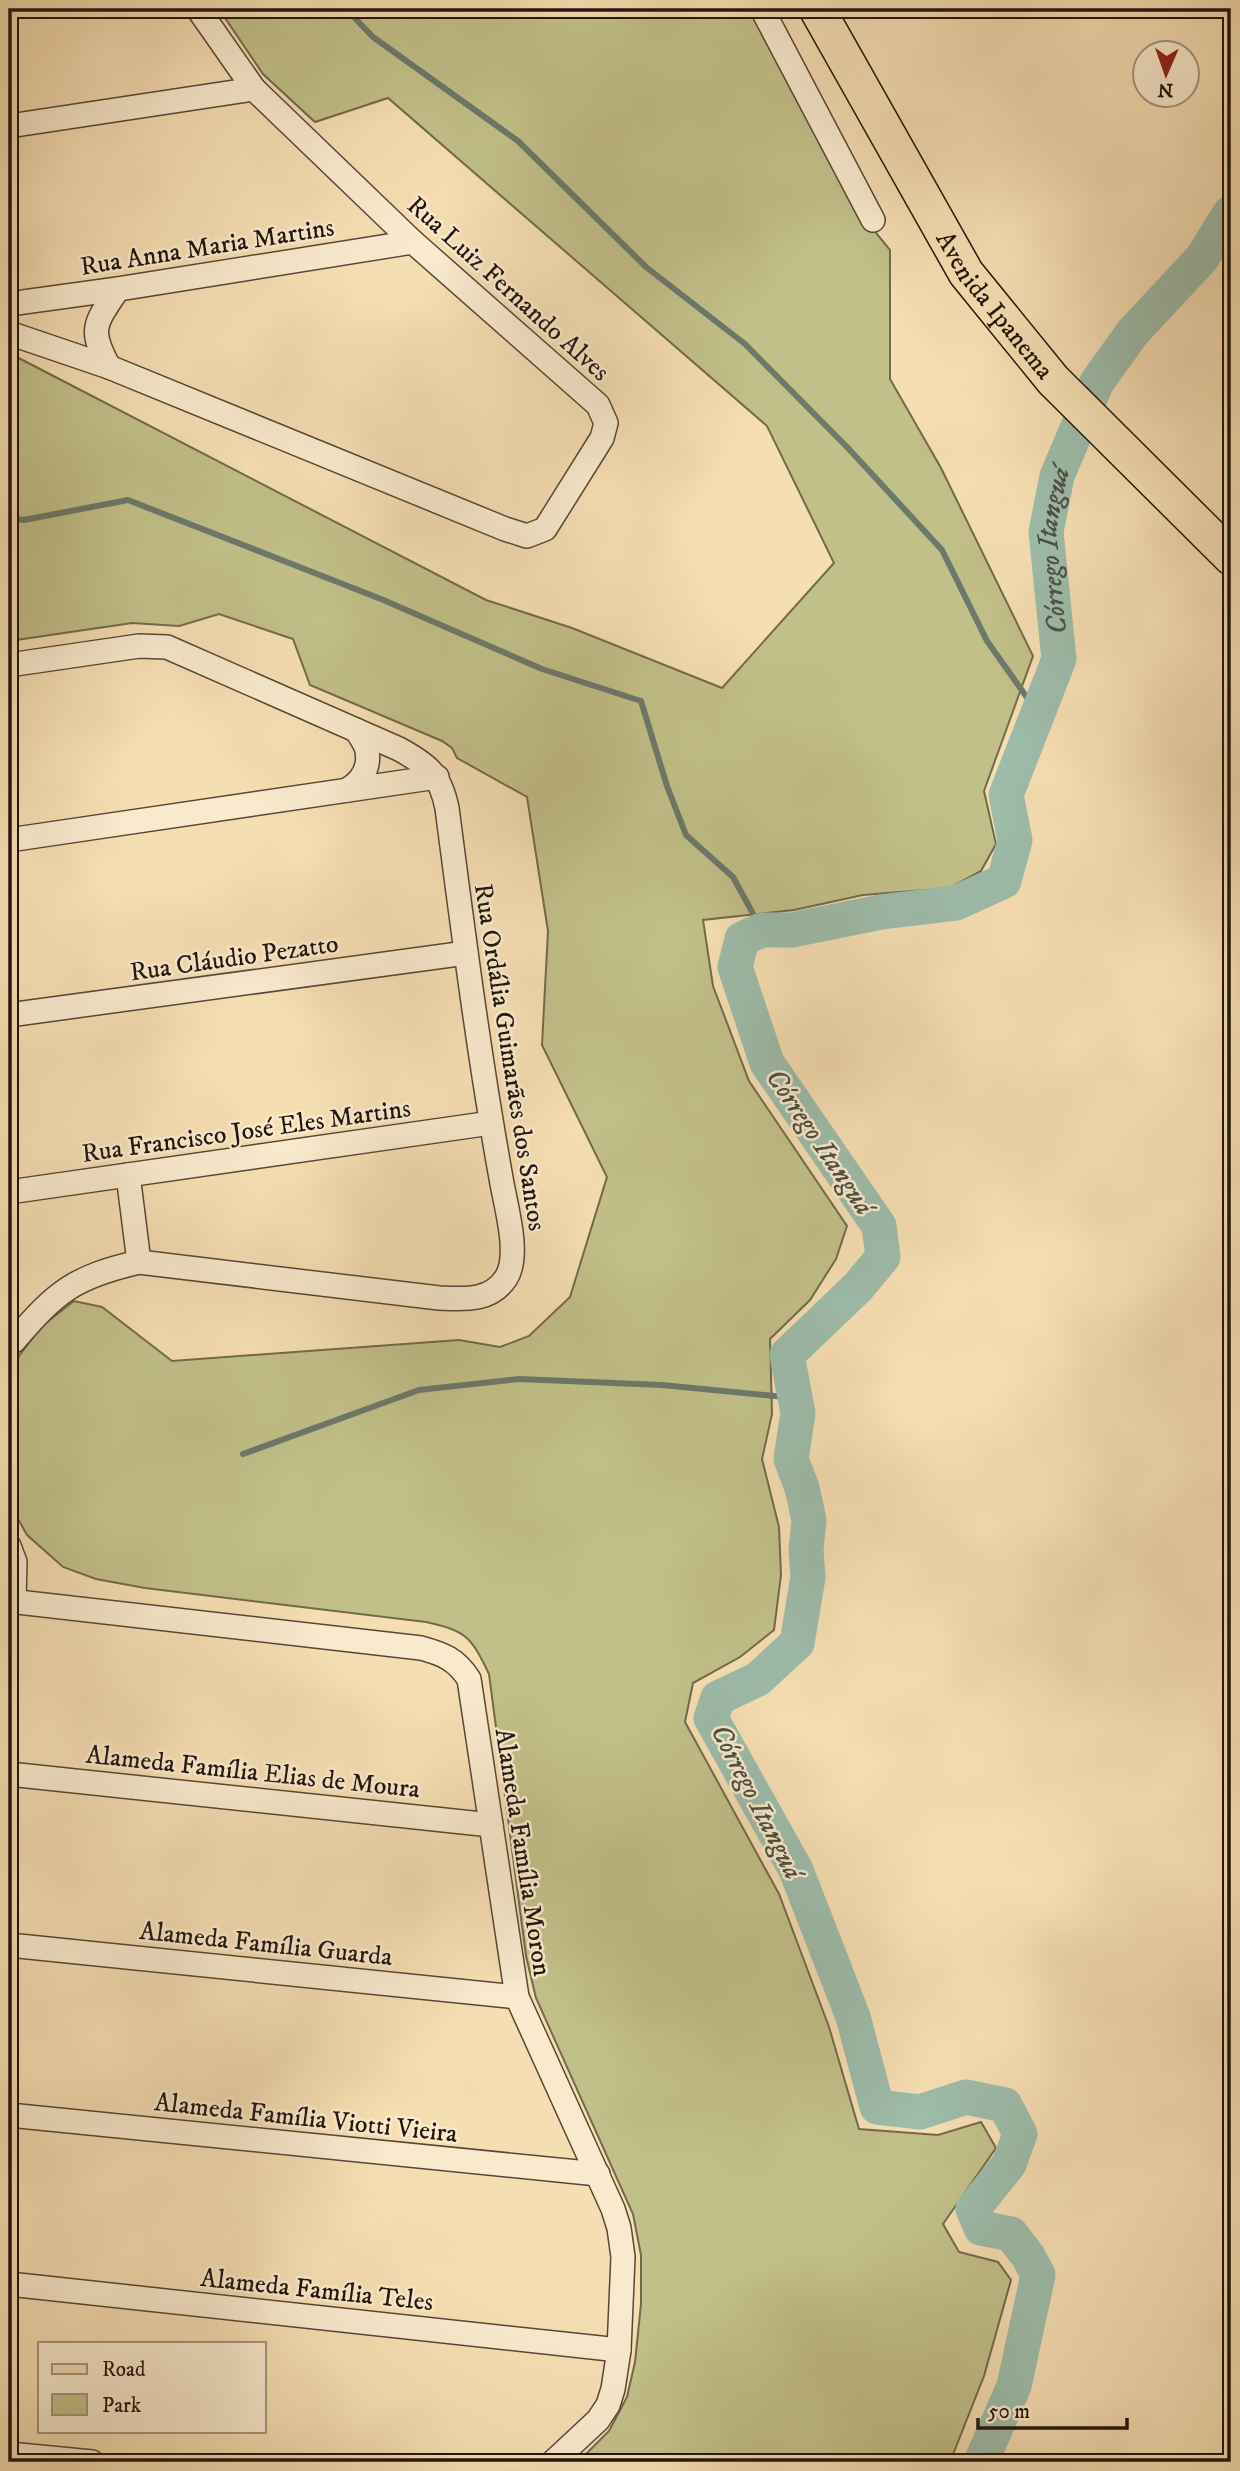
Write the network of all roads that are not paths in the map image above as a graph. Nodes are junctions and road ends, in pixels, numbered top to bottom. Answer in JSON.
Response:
{"nodes":[{"id":1,"x":198,"y":9,"type":"edge"},
{"id":2,"x":762,"y":9,"type":"edge"},
{"id":3,"x":817,"y":9,"type":"edge"},
{"id":4,"x":254,"y":89,"type":"junction"},
{"id":5,"x":9,"y":126,"type":"edge"},
{"id":6,"x":873,"y":220,"type":"dead end"},
{"id":7,"x":413,"y":242,"type":"junction"},
{"id":8,"x":118,"y":289,"type":"junction"},
{"id":9,"x":9,"y":304,"type":"edge"},
{"id":10,"x":9,"y":333,"type":"edge"},
{"id":11,"x":109,"y":367,"type":"junction"},
{"id":12,"x":1231,"y":557,"type":"edge"},
{"id":13,"x":9,"y":665,"type":"edge"},
{"id":14,"x":356,"y":730,"type":"junction"},
{"id":15,"x":437,"y":777,"type":"junction"},
{"id":16,"x":347,"y":790,"type":"junction"},
{"id":17,"x":9,"y":840,"type":"edge"},
{"id":18,"x":466,"y":953,"type":"junction"},
{"id":19,"x":9,"y":1015,"type":"edge"},
{"id":20,"x":491,"y":1123,"type":"junction"},
{"id":21,"x":128,"y":1175,"type":"junction"},
{"id":22,"x":9,"y":1192,"type":"edge"},
{"id":23,"x":139,"y":1262,"type":"junction"},
{"id":24,"x":14,"y":1341,"type":"dead end"},
{"id":25,"x":9,"y":1546,"type":"edge"},
{"id":26,"x":12,"y":1602,"type":"edge"},
{"id":27,"x":9,"y":1774,"type":"edge"},
{"id":28,"x":491,"y":1825,"type":"junction"},
{"id":29,"x":9,"y":1945,"type":"edge"},
{"id":30,"x":517,"y":1997,"type":"junction"},
{"id":31,"x":9,"y":2115,"type":"edge"},
{"id":32,"x":598,"y":2174,"type":"junction"},
{"id":33,"x":9,"y":2284,"type":"edge"},
{"id":34,"x":618,"y":2350,"type":"junction"},
{"id":35,"x":9,"y":2454,"type":"edge"},
{"id":36,"x":92,"y":2462,"type":"edge"},
{"id":37,"x":552,"y":2462,"type":"edge"}],
"edges":[{"from":1,"to":4,"type":"street","name":"Rua Luiz Fernando Alves"},
{"from":2,"to":6,"type":"street"},
{"from":3,"to":12,"type":"main road","name":"Avenida Ipanema"},
{"from":4,"to":5,"type":"street"},
{"from":4,"to":7,"type":"street","name":"Rua Luiz Fernando Alves"},
{"from":7,"to":8,"type":"street","name":"Rua Anna Maria Martins"},
{"from":7,"to":11,"type":"street","name":"Rua Luiz Fernando Alves"},
{"from":8,"to":9,"type":"street","name":"Rua Anna Maria Martins"},
{"from":8,"to":11,"type":"street"},
{"from":10,"to":11,"type":"street","name":"Rua Luiz Fernando Alves"},
{"from":13,"to":14,"type":"street"},
{"from":14,"to":15,"type":"street"},
{"from":14,"to":16,"type":"street"},
{"from":15,"to":16,"type":"street"},
{"from":15,"to":18,"type":"street","name":"Rua Ordália Guimarães dos Santos"},
{"from":16,"to":17,"type":"street"},
{"from":18,"to":19,"type":"street","name":"Rua Cláudio Pezatto"},
{"from":18,"to":20,"type":"street","name":"Rua Ordália Guimarães dos Santos"},
{"from":20,"to":21,"type":"street","name":"Rua Francisco José Eles Martins"},
{"from":20,"to":23,"type":"street","name":"Rua Ordália Guimarães dos Santos"},
{"from":21,"to":22,"type":"street","name":"Rua Francisco José Eles Martins"},
{"from":21,"to":23,"type":"street"},
{"from":23,"to":24,"type":"street","name":"Rua Ordália Guimarães dos Santos"},
{"from":25,"to":26,"type":"street"},
{"from":26,"to":28,"type":"street","name":"Alameda Família Moron"},
{"from":27,"to":28,"type":"street","name":"Alameda Família Elias de Moura"},
{"from":28,"to":30,"type":"street","name":"Alameda Família Moron"},
{"from":29,"to":30,"type":"street","name":"Alameda Família Guarda"},
{"from":30,"to":32,"type":"street","name":"Alameda Família Moron"},
{"from":31,"to":32,"type":"street","name":"Alameda Família Viotti Vieira"},
{"from":32,"to":34,"type":"street","name":"Alameda Família Moron"},
{"from":33,"to":34,"type":"street","name":"Alameda Família Teles"},
{"from":34,"to":37,"type":"street","name":"Alameda Família Moron"},
{"from":35,"to":36,"type":"street"}]}
